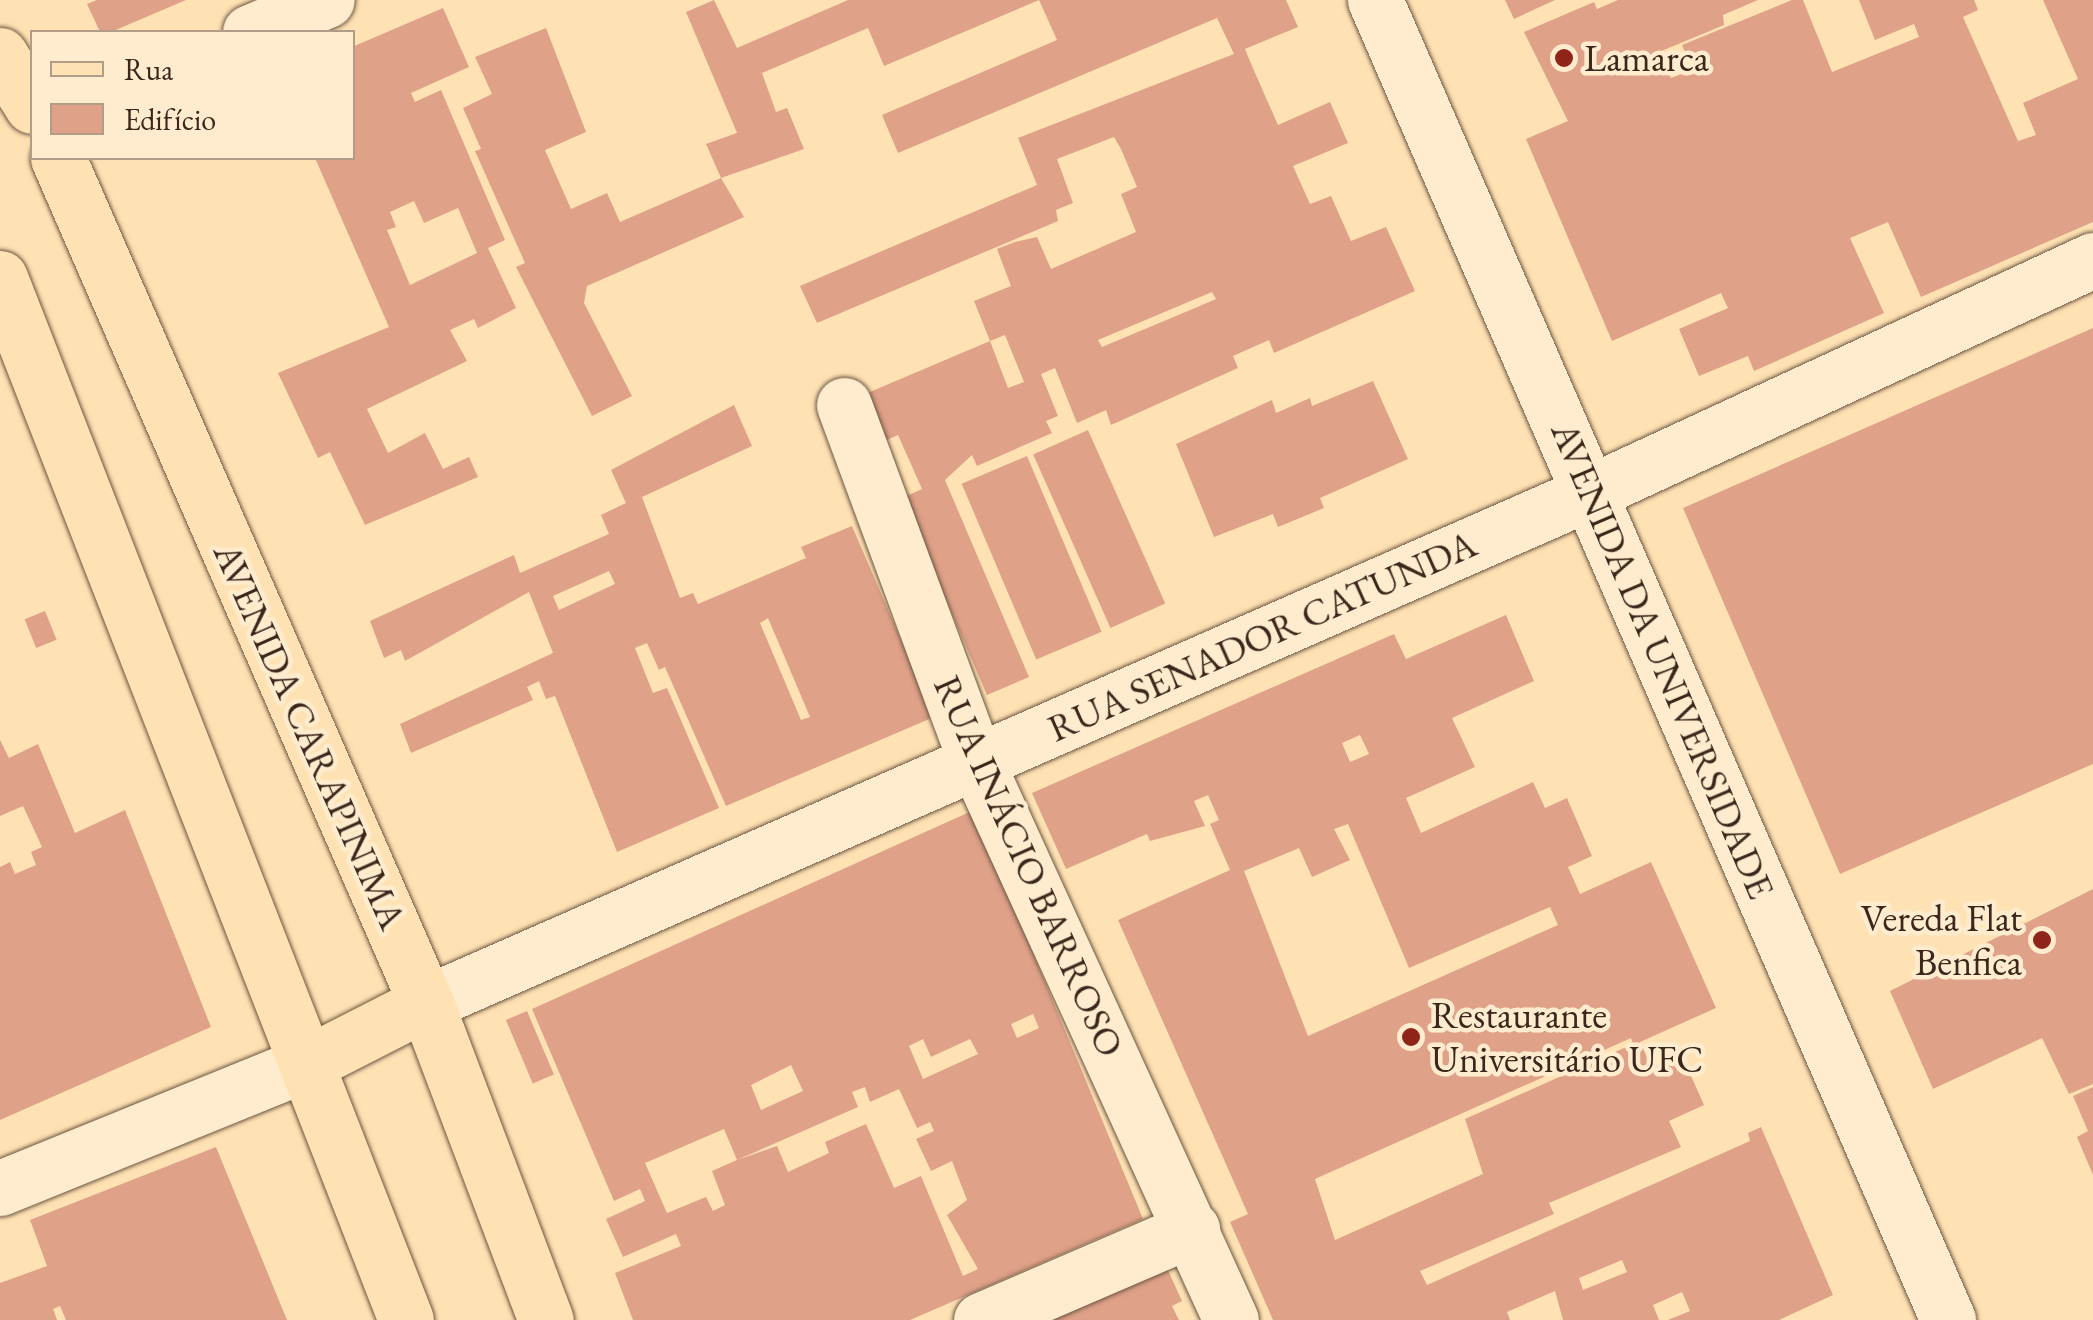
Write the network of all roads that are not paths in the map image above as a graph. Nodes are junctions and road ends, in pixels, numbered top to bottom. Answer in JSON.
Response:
{"nodes":[{"id":1,"x":328,"y":0,"type":"edge"},
{"id":2,"x":1375,"y":0,"type":"edge"},
{"id":3,"x":255,"y":30,"type":"edge"},
{"id":4,"x":0,"y":55,"type":"edge"},
{"id":5,"x":30,"y":103,"type":"edge"},
{"id":6,"x":59,"y":160,"type":"edge"},
{"id":7,"x":2093,"y":260,"type":"edge"},
{"id":8,"x":0,"y":278,"type":"edge"},
{"id":9,"x":844,"y":405,"type":"dead end"},
{"id":10,"x":1590,"y":492,"type":"junction"},
{"id":11,"x":976,"y":762,"type":"junction"},
{"id":12,"x":426,"y":1002,"type":"junction"},
{"id":13,"x":308,"y":1063,"type":"junction"},
{"id":14,"x":0,"y":1188,"type":"edge"},
{"id":15,"x":1192,"y":1229,"type":"junction"},
{"id":16,"x":406,"y":1320,"type":"edge"},
{"id":17,"x":546,"y":1320,"type":"edge"},
{"id":18,"x":981,"y":1320,"type":"edge"},
{"id":19,"x":1231,"y":1320,"type":"edge"},
{"id":20,"x":1948,"y":1320,"type":"edge"}],
"edges":[{"from":1,"to":3,"type":"street"},
{"from":2,"to":10,"type":"street","name":"AVENIDA DA UNIVERSIDADE"},
{"from":4,"to":5,"type":"main road"},
{"from":6,"to":12,"type":"main road","name":"AVENIDA CARAPINIMA"},
{"from":7,"to":10,"type":"street","name":"RUA SENADOR CATUNDA"},
{"from":8,"to":13,"type":"main road"},
{"from":9,"to":11,"type":"street","name":"RUA INÁCIO BARROSO"},
{"from":10,"to":11,"type":"street","name":"RUA SENADOR CATUNDA"},
{"from":10,"to":20,"type":"street","name":"AVENIDA DA UNIVERSIDADE"},
{"from":11,"to":12,"type":"street","name":"RUA SENADOR CATUNDA"},
{"from":11,"to":15,"type":"street","name":"RUA INÁCIO BARROSO"},
{"from":12,"to":13,"type":"main road"},
{"from":12,"to":17,"type":"main road","name":"AVENIDA CARAPINIMA"},
{"from":13,"to":14,"type":"street"},
{"from":13,"to":16,"type":"main road"},
{"from":15,"to":18,"type":"street"},
{"from":15,"to":19,"type":"street","name":"RUA INÁCIO BARROSO"}]}
